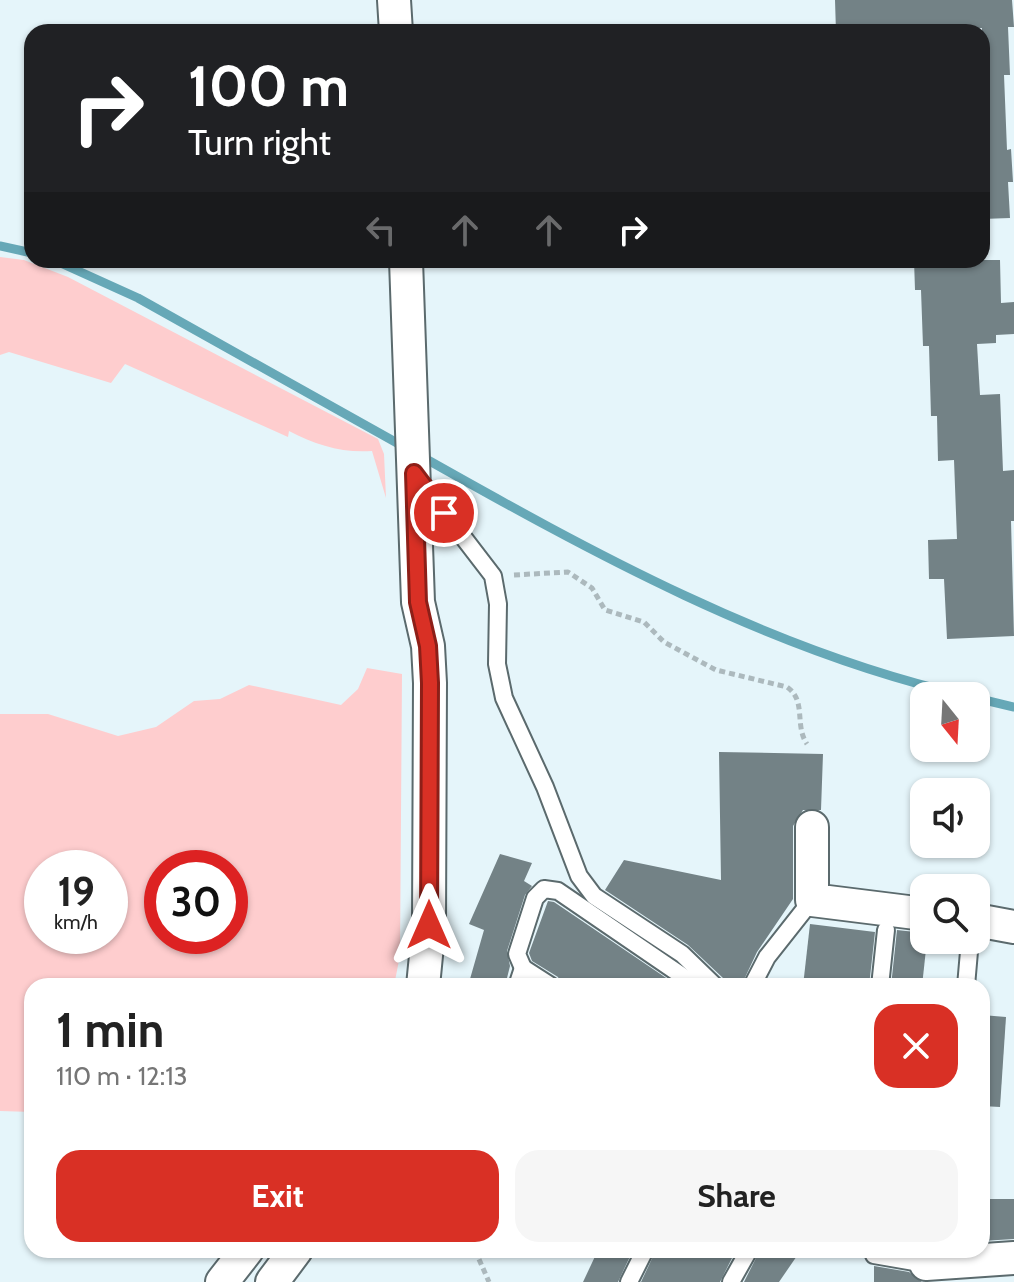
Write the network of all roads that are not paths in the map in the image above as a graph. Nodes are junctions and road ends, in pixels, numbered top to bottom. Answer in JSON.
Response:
{"nodes":[{"id":1,"x":394,"y":0,"type":"edge"},
{"id":2,"x":396,"y":24,"type":"edge"},
{"id":3,"x":406,"y":268,"type":"edge"},
{"id":4,"x":414,"y":473,"type":"junction"},
{"id":5,"x":812,"y":827,"type":"dead end"},
{"id":6,"x":812,"y":900,"type":"junction"},
{"id":7,"x":910,"y":912,"type":"edge"},
{"id":8,"x":990,"y":923,"type":"edge"},
{"id":9,"x":1014,"y":927,"type":"edge"},
{"id":10,"x":886,"y":930,"type":"dead end"},
{"id":11,"x":969,"y":954,"type":"edge"},
{"id":12,"x":523,"y":968,"type":"junction"},
{"id":13,"x":424,"y":978,"type":"edge"},
{"id":14,"x":520,"y":978,"type":"edge"},
{"id":15,"x":539,"y":978,"type":"edge"},
{"id":16,"x":685,"y":978,"type":"edge"},
{"id":17,"x":707,"y":978,"type":"edge"},
{"id":18,"x":756,"y":978,"type":"edge"},
{"id":19,"x":881,"y":978,"type":"edge"},
{"id":20,"x":967,"y":978,"type":"edge"},
{"id":21,"x":241,"y":1258,"type":"edge"},
{"id":22,"x":290,"y":1258,"type":"edge"},
{"id":23,"x":641,"y":1258,"type":"edge"},
{"id":24,"x":744,"y":1258,"type":"edge"},
{"id":25,"x":891,"y":1258,"type":"edge"},
{"id":26,"x":1014,"y":1258,"type":"edge"},
{"id":27,"x":926,"y":1264,"type":"joint"},
{"id":28,"x":222,"y":1282,"type":"edge"},
{"id":29,"x":272,"y":1282,"type":"edge"},
{"id":30,"x":629,"y":1282,"type":"edge"},
{"id":31,"x":731,"y":1282,"type":"edge"}],
"edges":[{"from":1,"to":2,"type":"street"},
{"from":3,"to":4,"type":"street"},
{"from":4,"to":13,"type":"street"},
{"from":4,"to":17,"type":"lane"},
{"from":5,"to":6,"type":"street"},
{"from":6,"to":7,"type":"street"},
{"from":6,"to":18,"type":"lane"},
{"from":8,"to":9,"type":"street"},
{"from":10,"to":19,"type":"lane"},
{"from":11,"to":20,"type":"lane"},
{"from":12,"to":14,"type":"lane"},
{"from":12,"to":15,"type":"lane"},
{"from":12,"to":16,"type":"lane"},
{"from":21,"to":28,"type":"street"},
{"from":22,"to":29,"type":"street"},
{"from":23,"to":30,"type":"lane"},
{"from":24,"to":31,"type":"lane"},
{"from":25,"to":27,"type":"lane"},
{"from":26,"to":27,"type":"street"}]}
